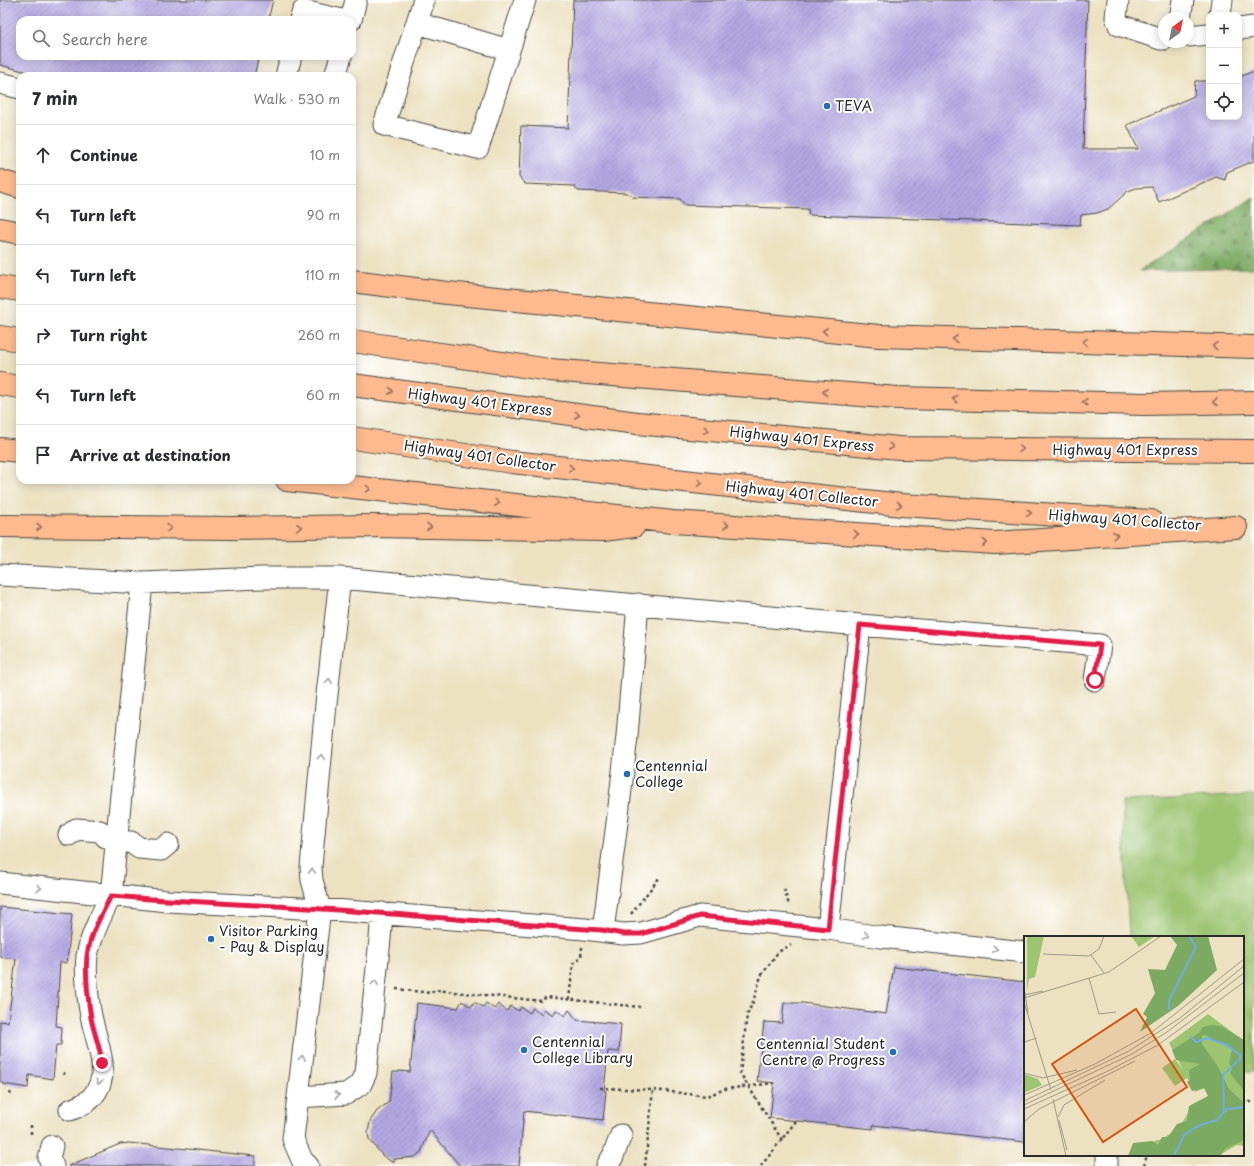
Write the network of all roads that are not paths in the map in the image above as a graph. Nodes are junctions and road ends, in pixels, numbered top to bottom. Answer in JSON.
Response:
{"nodes":[{"id":1,"x":356,"y":0,"type":"edge"},
{"id":2,"x":424,"y":0,"type":"edge"},
{"id":3,"x":525,"y":0,"type":"edge"},
{"id":4,"x":1118,"y":0,"type":"edge"},
{"id":5,"x":1183,"y":0,"type":"edge"},
{"id":6,"x":1222,"y":0,"type":"edge"},
{"id":7,"x":1181,"y":12,"type":"edge"},
{"id":8,"x":1220,"y":12,"type":"edge"},
{"id":9,"x":301,"y":16,"type":"edge"},
{"id":10,"x":325,"y":16,"type":"edge"},
{"id":11,"x":352,"y":16,"type":"edge"},
{"id":12,"x":417,"y":23,"type":"junction"},
{"id":13,"x":1254,"y":27,"type":"edge"},
{"id":14,"x":1242,"y":29,"type":"edge"},
{"id":15,"x":1206,"y":34,"type":"edge"},
{"id":16,"x":1194,"y":35,"type":"edge"},
{"id":17,"x":1158,"y":38,"type":"edge"},
{"id":18,"x":509,"y":50,"type":"junction"},
{"id":19,"x":290,"y":60,"type":"edge"},
{"id":20,"x":340,"y":60,"type":"edge"},
{"id":21,"x":287,"y":72,"type":"edge"},
{"id":22,"x":336,"y":72,"type":"edge"},
{"id":23,"x":0,"y":83,"type":"edge"},
{"id":24,"x":16,"y":87,"type":"edge"},
{"id":25,"x":0,"y":181,"type":"edge"},
{"id":26,"x":16,"y":186,"type":"edge"},
{"id":27,"x":0,"y":229,"type":"edge"},
{"id":28,"x":16,"y":231,"type":"edge"},
{"id":29,"x":356,"y":268,"type":"edge"},
{"id":30,"x":356,"y":282,"type":"edge"},
{"id":31,"x":0,"y":287,"type":"edge"},
{"id":32,"x":16,"y":289,"type":"edge"},
{"id":33,"x":447,"y":293,"type":"junction"},
{"id":34,"x":0,"y":337,"type":"edge"},
{"id":35,"x":16,"y":339,"type":"edge"},
{"id":36,"x":356,"y":342,"type":"edge"},
{"id":37,"x":1254,"y":347,"type":"edge"},
{"id":38,"x":0,"y":384,"type":"edge"},
{"id":39,"x":16,"y":386,"type":"edge"},
{"id":40,"x":356,"y":387,"type":"edge"},
{"id":41,"x":1254,"y":402,"type":"edge"},
{"id":42,"x":356,"y":439,"type":"edge"},
{"id":43,"x":0,"y":449,"type":"edge"},
{"id":44,"x":16,"y":451,"type":"edge"},
{"id":45,"x":1254,"y":451,"type":"edge"},
{"id":46,"x":324,"y":484,"type":"edge"},
{"id":47,"x":673,"y":522,"type":"junction"},
{"id":48,"x":0,"y":526,"type":"edge"},
{"id":49,"x":1245,"y":526,"type":"edge"},
{"id":50,"x":0,"y":575,"type":"edge"},
{"id":51,"x":340,"y":578,"type":"junction"},
{"id":52,"x":142,"y":583,"type":"junction"},
{"id":53,"x":638,"y":604,"type":"junction"},
{"id":54,"x":860,"y":625,"type":"junction"},
{"id":55,"x":1095,"y":680,"type":"dead end"},
{"id":56,"x":65,"y":834,"type":"dead end"},
{"id":57,"x":117,"y":839,"type":"junction"},
{"id":58,"x":170,"y":844,"type":"dead end"},
{"id":59,"x":0,"y":883,"type":"edge"},
{"id":60,"x":111,"y":896,"type":"junction"},
{"id":61,"x":320,"y":909,"type":"junction"},
{"id":62,"x":382,"y":913,"type":"junction"},
{"id":63,"x":828,"y":929,"type":"junction"},
{"id":64,"x":602,"y":930,"type":"junction"},
{"id":65,"x":1024,"y":952,"type":"edge"},
{"id":66,"x":298,"y":1097,"type":"junction"},
{"id":67,"x":70,"y":1110,"type":"dead end"},
{"id":68,"x":621,"y":1135,"type":"dead end"},
{"id":69,"x":52,"y":1146,"type":"dead end"},
{"id":70,"x":1107,"y":1156,"type":"edge"},
{"id":71,"x":53,"y":1166,"type":"edge"},
{"id":72,"x":308,"y":1166,"type":"edge"},
{"id":73,"x":606,"y":1166,"type":"edge"},
{"id":74,"x":1106,"y":1166,"type":"edge"}],
"edges":[{"from":1,"to":11,"type":"lane"},
{"from":2,"to":12,"type":"lane"},
{"from":3,"to":18,"type":"lane"},
{"from":4,"to":17,"type":"lane"},
{"from":5,"to":7,"type":"lane"},
{"from":6,"to":8,"type":"lane"},
{"from":9,"to":10,"type":"lane"},
{"from":12,"to":18,"type":"lane"},
{"from":12,"to":18,"type":"lane"},
{"from":13,"to":14,"type":"lane"},
{"from":15,"to":16,"type":"lane"},
{"from":19,"to":21,"type":"lane"},
{"from":20,"to":22,"type":"lane"},
{"from":23,"to":24,"type":"lane"},
{"from":25,"to":26,"type":"highway"},
{"from":27,"to":28,"type":"highway"},
{"from":29,"to":33,"type":"highway"},
{"from":30,"to":33,"type":"highway"},
{"from":31,"to":32,"type":"highway"},
{"from":37,"to":33,"type":"highway","one_way":true},
{"from":34,"to":35,"type":"highway"},
{"from":41,"to":36,"type":"highway","one_way":true},
{"from":38,"to":39,"type":"highway"},
{"from":40,"to":45,"type":"highway","name":"Highway 401 Express","one_way":true},
{"from":42,"to":49,"type":"highway","name":"Highway 401 Collector","one_way":true},
{"from":43,"to":44,"type":"highway"},
{"from":46,"to":47,"type":"highway","one_way":true},
{"from":48,"to":47,"type":"highway","one_way":true},
{"from":47,"to":49,"type":"highway","one_way":true},
{"from":50,"to":52,"type":"lane"},
{"from":51,"to":52,"type":"lane"},
{"from":51,"to":53,"type":"lane"},
{"from":61,"to":51,"type":"lane","one_way":true},
{"from":52,"to":57,"type":"lane"},
{"from":53,"to":54,"type":"lane"},
{"from":53,"to":64,"type":"lane"},
{"from":54,"to":55,"type":"lane"},
{"from":54,"to":63,"type":"lane"},
{"from":56,"to":57,"type":"lane"},
{"from":57,"to":58,"type":"lane"},
{"from":57,"to":60,"type":"lane"},
{"from":59,"to":60,"type":"lane","one_way":true},
{"from":60,"to":61,"type":"lane"},
{"from":60,"to":67,"type":"lane","one_way":true},
{"from":61,"to":62,"type":"lane"},
{"from":66,"to":61,"type":"lane","one_way":true},
{"from":62,"to":64,"type":"lane"},
{"from":66,"to":62,"type":"lane","one_way":true},
{"from":63,"to":64,"type":"lane"},
{"from":63,"to":65,"type":"lane","one_way":true},
{"from":66,"to":72,"type":"lane"},
{"from":68,"to":73,"type":"lane"},
{"from":69,"to":71,"type":"lane"},
{"from":70,"to":74,"type":"lane"}]}
